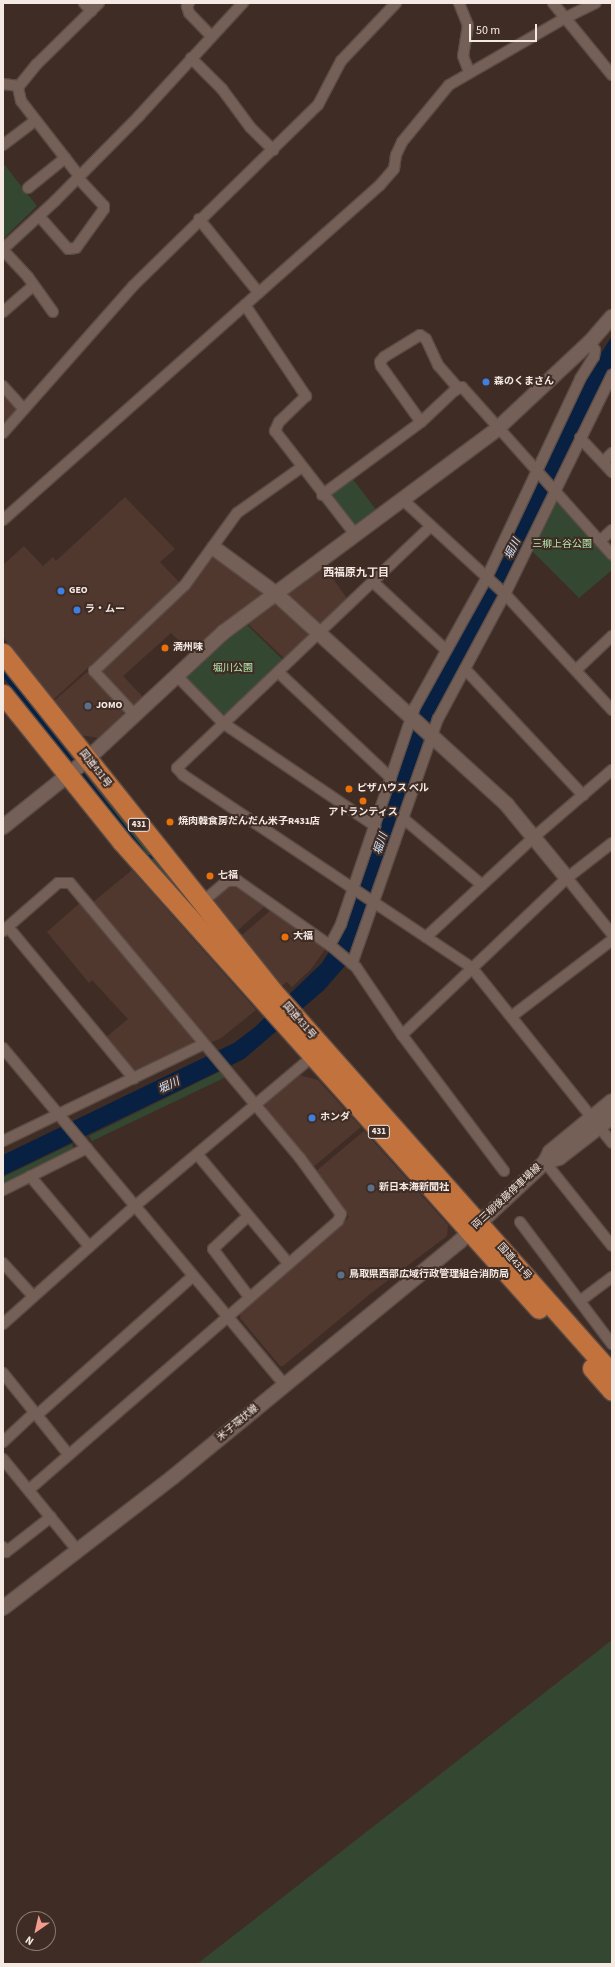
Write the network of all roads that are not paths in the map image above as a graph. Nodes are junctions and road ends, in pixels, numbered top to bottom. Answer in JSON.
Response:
{"nodes":[{"id":1,"x":99,"y":3,"type":"edge"},
{"id":2,"x":189,"y":3,"type":"edge"},
{"id":3,"x":243,"y":3,"type":"edge"},
{"id":4,"x":396,"y":3,"type":"edge"},
{"id":5,"x":459,"y":3,"type":"edge"},
{"id":6,"x":554,"y":3,"type":"edge"},
{"id":7,"x":596,"y":3,"type":"edge"},
{"id":8,"x":87,"y":7,"type":"edge"},
{"id":9,"x":565,"y":18,"type":"junction"},
{"id":10,"x":211,"y":36,"type":"junction"},
{"id":11,"x":191,"y":58,"type":"junction"},
{"id":12,"x":469,"y":72,"type":"junction"},
{"id":13,"x":612,"y":75,"type":"edge"},
{"id":14,"x":3,"y":84,"type":"edge"},
{"id":15,"x":18,"y":87,"type":"junction"},
{"id":16,"x":36,"y":120,"type":"junction"},
{"id":17,"x":3,"y":146,"type":"edge"},
{"id":18,"x":273,"y":150,"type":"junction"},
{"id":19,"x":65,"y":158,"type":"junction"},
{"id":20,"x":79,"y":177,"type":"junction"},
{"id":21,"x":28,"y":188,"type":"dead end"},
{"id":22,"x":39,"y":216,"type":"junction"},
{"id":23,"x":199,"y":219,"type":"junction"},
{"id":24,"x":3,"y":250,"type":"edge"},
{"id":25,"x":33,"y":286,"type":"junction"},
{"id":26,"x":259,"y":293,"type":"junction"},
{"id":27,"x":245,"y":305,"type":"junction"},
{"id":28,"x":3,"y":312,"type":"edge"},
{"id":29,"x":53,"y":312,"type":"dead end"},
{"id":30,"x":612,"y":317,"type":"edge"},
{"id":31,"x":590,"y":342,"type":"junction"},
{"id":32,"x":612,"y":376,"type":"edge"},
{"id":33,"x":3,"y":386,"type":"edge"},
{"id":34,"x":458,"y":388,"type":"junction"},
{"id":35,"x":24,"y":409,"type":"junction"},
{"id":36,"x":421,"y":422,"type":"junction"},
{"id":37,"x":497,"y":429,"type":"junction"},
{"id":38,"x":3,"y":433,"type":"edge"},
{"id":39,"x":580,"y":438,"type":"junction"},
{"id":40,"x":612,"y":453,"type":"edge"},
{"id":41,"x":603,"y":462,"type":"junction"},
{"id":42,"x":302,"y":467,"type":"junction"},
{"id":43,"x":612,"y":472,"type":"edge"},
{"id":44,"x":539,"y":476,"type":"junction"},
{"id":45,"x":554,"y":492,"type":"junction"},
{"id":46,"x":322,"y":495,"type":"junction"},
{"id":47,"x":402,"y":499,"type":"junction"},
{"id":48,"x":3,"y":520,"type":"edge"},
{"id":49,"x":432,"y":526,"type":"junction"},
{"id":50,"x":612,"y":530,"type":"edge"},
{"id":51,"x":355,"y":534,"type":"junction"},
{"id":52,"x":600,"y":541,"type":"junction"},
{"id":53,"x":214,"y":548,"type":"junction"},
{"id":54,"x":612,"y":555,"type":"edge"},
{"id":55,"x":487,"y":577,"type":"junction"},
{"id":56,"x":373,"y":582,"type":"junction"},
{"id":57,"x":275,"y":593,"type":"junction"},
{"id":58,"x":505,"y":594,"type":"junction"},
{"id":59,"x":318,"y":633,"type":"junction"},
{"id":60,"x":612,"y":636,"type":"edge"},
{"id":61,"x":446,"y":650,"type":"junction"},
{"id":62,"x":3,"y":653,"type":"edge"},
{"id":63,"x":465,"y":669,"type":"junction"},
{"id":64,"x":576,"y":670,"type":"junction"},
{"id":65,"x":278,"y":672,"type":"junction"},
{"id":66,"x":176,"y":675,"type":"junction"},
{"id":67,"x":3,"y":694,"type":"edge"},
{"id":68,"x":611,"y":707,"type":"edge"},
{"id":69,"x":134,"y":714,"type":"junction"},
{"id":70,"x":412,"y":716,"type":"junction"},
{"id":71,"x":223,"y":723,"type":"junction"},
{"id":72,"x":432,"y":737,"type":"junction"},
{"id":73,"x":85,"y":760,"type":"junction"},
{"id":74,"x":612,"y":770,"type":"edge"},
{"id":75,"x":69,"y":774,"type":"junction"},
{"id":76,"x":391,"y":778,"type":"junction"},
{"id":77,"x":583,"y":796,"type":"junction"},
{"id":78,"x":404,"y":819,"type":"junction"},
{"id":79,"x":5,"y":822,"type":"edge"},
{"id":80,"x":375,"y":826,"type":"junction"},
{"id":81,"x":534,"y":837,"type":"junction"},
{"id":82,"x":612,"y":843,"type":"edge"},
{"id":83,"x":567,"y":878,"type":"junction"},
{"id":84,"x":482,"y":885,"type":"junction"},
{"id":85,"x":352,"y":890,"type":"junction"},
{"id":86,"x":201,"y":903,"type":"junction"},
{"id":87,"x":375,"y":904,"type":"junction"},
{"id":88,"x":6,"y":929,"type":"edge"},
{"id":89,"x":612,"y":934,"type":"edge"},
{"id":90,"x":426,"y":937,"type":"junction"},
{"id":91,"x":612,"y":940,"type":"edge"},
{"id":92,"x":330,"y":946,"type":"junction"},
{"id":93,"x":351,"y":963,"type":"junction"},
{"id":94,"x":472,"y":968,"type":"junction"},
{"id":95,"x":272,"y":1001,"type":"junction"},
{"id":96,"x":512,"y":1016,"type":"junction"},
{"id":97,"x":294,"y":1026,"type":"junction"},
{"id":98,"x":402,"y":1035,"type":"junction"},
{"id":99,"x":3,"y":1048,"type":"edge"},
{"id":100,"x":207,"y":1048,"type":"junction"},
{"id":101,"x":312,"y":1057,"type":"junction"},
{"id":102,"x":134,"y":1079,"type":"junction"},
{"id":103,"x":612,"y":1101,"type":"edge"},
{"id":104,"x":256,"y":1105,"type":"junction"},
{"id":105,"x":612,"y":1117,"type":"edge"},
{"id":106,"x":63,"y":1118,"type":"junction"},
{"id":107,"x":595,"y":1122,"type":"junction"},
{"id":108,"x":3,"y":1141,"type":"edge"},
{"id":109,"x":612,"y":1143,"type":"edge"},
{"id":110,"x":86,"y":1146,"type":"junction"},
{"id":111,"x":196,"y":1154,"type":"junction"},
{"id":112,"x":545,"y":1162,"type":"junction"},
{"id":113,"x":504,"y":1171,"type":"dead end"},
{"id":114,"x":30,"y":1176,"type":"junction"},
{"id":115,"x":3,"y":1190,"type":"edge"},
{"id":116,"x":134,"y":1206,"type":"junction"},
{"id":117,"x":248,"y":1216,"type":"junction"},
{"id":118,"x":520,"y":1222,"type":"dead end"},
{"id":119,"x":474,"y":1228,"type":"junction"},
{"id":120,"x":89,"y":1246,"type":"junction"},
{"id":121,"x":612,"y":1246,"type":"edge"},
{"id":122,"x":3,"y":1264,"type":"edge"},
{"id":123,"x":289,"y":1264,"type":"junction"},
{"id":124,"x":193,"y":1276,"type":"junction"},
{"id":125,"x":612,"y":1277,"type":"edge"},
{"id":126,"x":33,"y":1296,"type":"junction"},
{"id":127,"x":250,"y":1298,"type":"junction"},
{"id":128,"x":580,"y":1301,"type":"junction"},
{"id":129,"x":228,"y":1316,"type":"junction"},
{"id":130,"x":3,"y":1324,"type":"edge"},
{"id":131,"x":612,"y":1344,"type":"edge"},
{"id":132,"x":3,"y":1373,"type":"edge"},
{"id":133,"x":612,"y":1374,"type":"edge"},
{"id":134,"x":284,"y":1384,"type":"junction"},
{"id":135,"x":612,"y":1391,"type":"edge"},
{"id":136,"x":36,"y":1414,"type":"junction"},
{"id":137,"x":3,"y":1442,"type":"edge"},
{"id":138,"x":69,"y":1455,"type":"junction"},
{"id":139,"x":3,"y":1459,"type":"edge"},
{"id":140,"x":29,"y":1490,"type":"junction"},
{"id":141,"x":51,"y":1517,"type":"junction"},
{"id":142,"x":4,"y":1551,"type":"edge"},
{"id":143,"x":78,"y":1551,"type":"junction"},
{"id":144,"x":3,"y":1608,"type":"edge"}],
"edges":[{"from":1,"to":8,"type":"street"},
{"from":2,"to":10,"type":"street"},
{"from":3,"to":10,"type":"street"},
{"from":4,"to":18,"type":"street"},
{"from":5,"to":12,"type":"street"},
{"from":6,"to":9,"type":"street"},
{"from":7,"to":9,"type":"street"},
{"from":8,"to":15,"type":"street"},
{"from":9,"to":12,"type":"street"},
{"from":9,"to":13,"type":"street"},
{"from":10,"to":11,"type":"street"},
{"from":11,"to":18,"type":"street"},
{"from":11,"to":20,"type":"street"},
{"from":12,"to":26,"type":"street"},
{"from":14,"to":15,"type":"street"},
{"from":15,"to":16,"type":"street"},
{"from":16,"to":17,"type":"street"},
{"from":16,"to":19,"type":"street"},
{"from":18,"to":23,"type":"street"},
{"from":19,"to":20,"type":"street"},
{"from":19,"to":21,"type":"street"},
{"from":20,"to":22,"type":"street"},
{"from":20,"to":22,"type":"street"},
{"from":22,"to":24,"type":"street"},
{"from":23,"to":26,"type":"street"},
{"from":23,"to":35,"type":"street"},
{"from":24,"to":25,"type":"street"},
{"from":25,"to":28,"type":"street"},
{"from":25,"to":29,"type":"street"},
{"from":26,"to":27,"type":"street"},
{"from":27,"to":42,"type":"street"},
{"from":27,"to":48,"type":"street"},
{"from":30,"to":31,"type":"street"},
{"from":31,"to":37,"type":"street"},
{"from":31,"to":44,"type":"street"},
{"from":32,"to":39,"type":"street"},
{"from":33,"to":35,"type":"street"},
{"from":34,"to":36,"type":"street"},
{"from":34,"to":36,"type":"street"},
{"from":34,"to":37,"type":"street"},
{"from":35,"to":38,"type":"street"},
{"from":36,"to":46,"type":"street"},
{"from":37,"to":44,"type":"street"},
{"from":37,"to":47,"type":"street"},
{"from":39,"to":41,"type":"street"},
{"from":39,"to":45,"type":"street"},
{"from":40,"to":41,"type":"street"},
{"from":41,"to":43,"type":"street"},
{"from":42,"to":46,"type":"street"},
{"from":42,"to":53,"type":"street"},
{"from":44,"to":45,"type":"street"},
{"from":44,"to":55,"type":"street"},
{"from":45,"to":52,"type":"street"},
{"from":45,"to":58,"type":"street"},
{"from":46,"to":51,"type":"street"},
{"from":47,"to":49,"type":"street"},
{"from":47,"to":51,"type":"street"},
{"from":49,"to":55,"type":"street"},
{"from":49,"to":56,"type":"street"},
{"from":50,"to":52,"type":"street"},
{"from":51,"to":57,"type":"street"},
{"from":52,"to":54,"type":"street"},
{"from":53,"to":57,"type":"street"},
{"from":53,"to":69,"type":"street"},
{"from":55,"to":58,"type":"street"},
{"from":55,"to":61,"type":"street"},
{"from":56,"to":59,"type":"street"},
{"from":56,"to":61,"type":"street"},
{"from":57,"to":59,"type":"street"},
{"from":57,"to":66,"type":"street"},
{"from":58,"to":63,"type":"street"},
{"from":58,"to":64,"type":"street"},
{"from":59,"to":65,"type":"street"},
{"from":59,"to":70,"type":"street"},
{"from":60,"to":64,"type":"street"},
{"from":61,"to":70,"type":"street"},
{"from":62,"to":73,"type":"highway","name":"国道431号","number":"431"},
{"from":63,"to":72,"type":"street"},
{"from":63,"to":77,"type":"street"},
{"from":64,"to":68,"type":"street"},
{"from":65,"to":71,"type":"street"},
{"from":65,"to":76,"type":"street"},
{"from":66,"to":69,"type":"street"},
{"from":66,"to":71,"type":"street"},
{"from":67,"to":75,"type":"highway","name":"国道431号","number":"431"},
{"from":69,"to":73,"type":"street"},
{"from":70,"to":72,"type":"street"},
{"from":70,"to":76,"type":"street"},
{"from":71,"to":80,"type":"street"},
{"from":71,"to":85,"type":"street"},
{"from":72,"to":78,"type":"street"},
{"from":72,"to":81,"type":"street"},
{"from":73,"to":75,"type":"street"},
{"from":73,"to":86,"type":"highway","name":"国道431号","number":"431"},
{"from":74,"to":77,"type":"street"},
{"from":75,"to":79,"type":"street"},
{"from":75,"to":95,"type":"highway","name":"国道431号","number":"431"},
{"from":76,"to":80,"type":"street"},
{"from":77,"to":81,"type":"street"},
{"from":78,"to":84,"type":"street"},
{"from":78,"to":87,"type":"street"},
{"from":80,"to":85,"type":"street"},
{"from":81,"to":83,"type":"street"},
{"from":81,"to":84,"type":"street"},
{"from":82,"to":83,"type":"street"},
{"from":83,"to":89,"type":"street"},
{"from":83,"to":94,"type":"street"},
{"from":84,"to":90,"type":"street"},
{"from":85,"to":87,"type":"street"},
{"from":85,"to":92,"type":"street"},
{"from":86,"to":92,"type":"street"},
{"from":86,"to":95,"type":"highway","name":"国道431号","number":"431"},
{"from":87,"to":90,"type":"street"},
{"from":87,"to":93,"type":"street"},
{"from":88,"to":100,"type":"street"},
{"from":88,"to":102,"type":"street"},
{"from":90,"to":94,"type":"street"},
{"from":91,"to":96,"type":"street"},
{"from":92,"to":93,"type":"street"},
{"from":93,"to":98,"type":"street"},
{"from":94,"to":96,"type":"street"},
{"from":94,"to":98,"type":"street"},
{"from":95,"to":97,"type":"highway","name":"国道431号","number":"431"},
{"from":96,"to":107,"type":"street"},
{"from":97,"to":101,"type":"highway","name":"国道431号","number":"431"},
{"from":97,"to":119,"type":"highway","name":"国道431号","number":"431"},
{"from":98,"to":113,"type":"street"},
{"from":99,"to":106,"type":"street"},
{"from":100,"to":102,"type":"street"},
{"from":100,"to":104,"type":"street"},
{"from":101,"to":104,"type":"street"},
{"from":101,"to":119,"type":"highway","name":"国道431号","number":"431"},
{"from":102,"to":106,"type":"street"},
{"from":103,"to":107,"type":"street","name":"両三柳後藤停車場線"},
{"from":104,"to":111,"type":"street"},
{"from":104,"to":123,"type":"street"},
{"from":105,"to":107,"type":"street","name":"両三柳後藤停車場線"},
{"from":106,"to":108,"type":"street"},
{"from":106,"to":110,"type":"street"},
{"from":107,"to":109,"type":"street"},
{"from":107,"to":112,"type":"street","name":"両三柳後藤停車場線"},
{"from":110,"to":114,"type":"street"},
{"from":110,"to":116,"type":"street"},
{"from":111,"to":116,"type":"street"},
{"from":111,"to":117,"type":"street"},
{"from":112,"to":119,"type":"street","name":"両三柳後藤停車場線"},
{"from":112,"to":121,"type":"street"},
{"from":114,"to":115,"type":"street"},
{"from":114,"to":120,"type":"street"},
{"from":116,"to":120,"type":"street"},
{"from":116,"to":124,"type":"street"},
{"from":117,"to":123,"type":"street"},
{"from":117,"to":127,"type":"street"},
{"from":118,"to":128,"type":"street"},
{"from":119,"to":133,"type":"highway","name":"国道431号","number":"431"},
{"from":119,"to":134,"type":"street","name":"米子環状線"},
{"from":119,"to":135,"type":"highway","name":"国道431号","number":"431"},
{"from":120,"to":126,"type":"street"},
{"from":122,"to":126,"type":"street"},
{"from":123,"to":127,"type":"street"},
{"from":124,"to":129,"type":"street"},
{"from":124,"to":136,"type":"street"},
{"from":125,"to":128,"type":"street"},
{"from":126,"to":130,"type":"street"},
{"from":127,"to":129,"type":"street"},
{"from":128,"to":131,"type":"street"},
{"from":129,"to":134,"type":"street"},
{"from":129,"to":138,"type":"street"},
{"from":132,"to":136,"type":"street"},
{"from":134,"to":143,"type":"street","name":"米子環状線"},
{"from":136,"to":137,"type":"street"},
{"from":136,"to":138,"type":"street"},
{"from":138,"to":140,"type":"street"},
{"from":139,"to":140,"type":"street"},
{"from":140,"to":141,"type":"street"},
{"from":141,"to":142,"type":"street"},
{"from":141,"to":143,"type":"street"},
{"from":143,"to":144,"type":"street","name":"米子環状線"}]}
